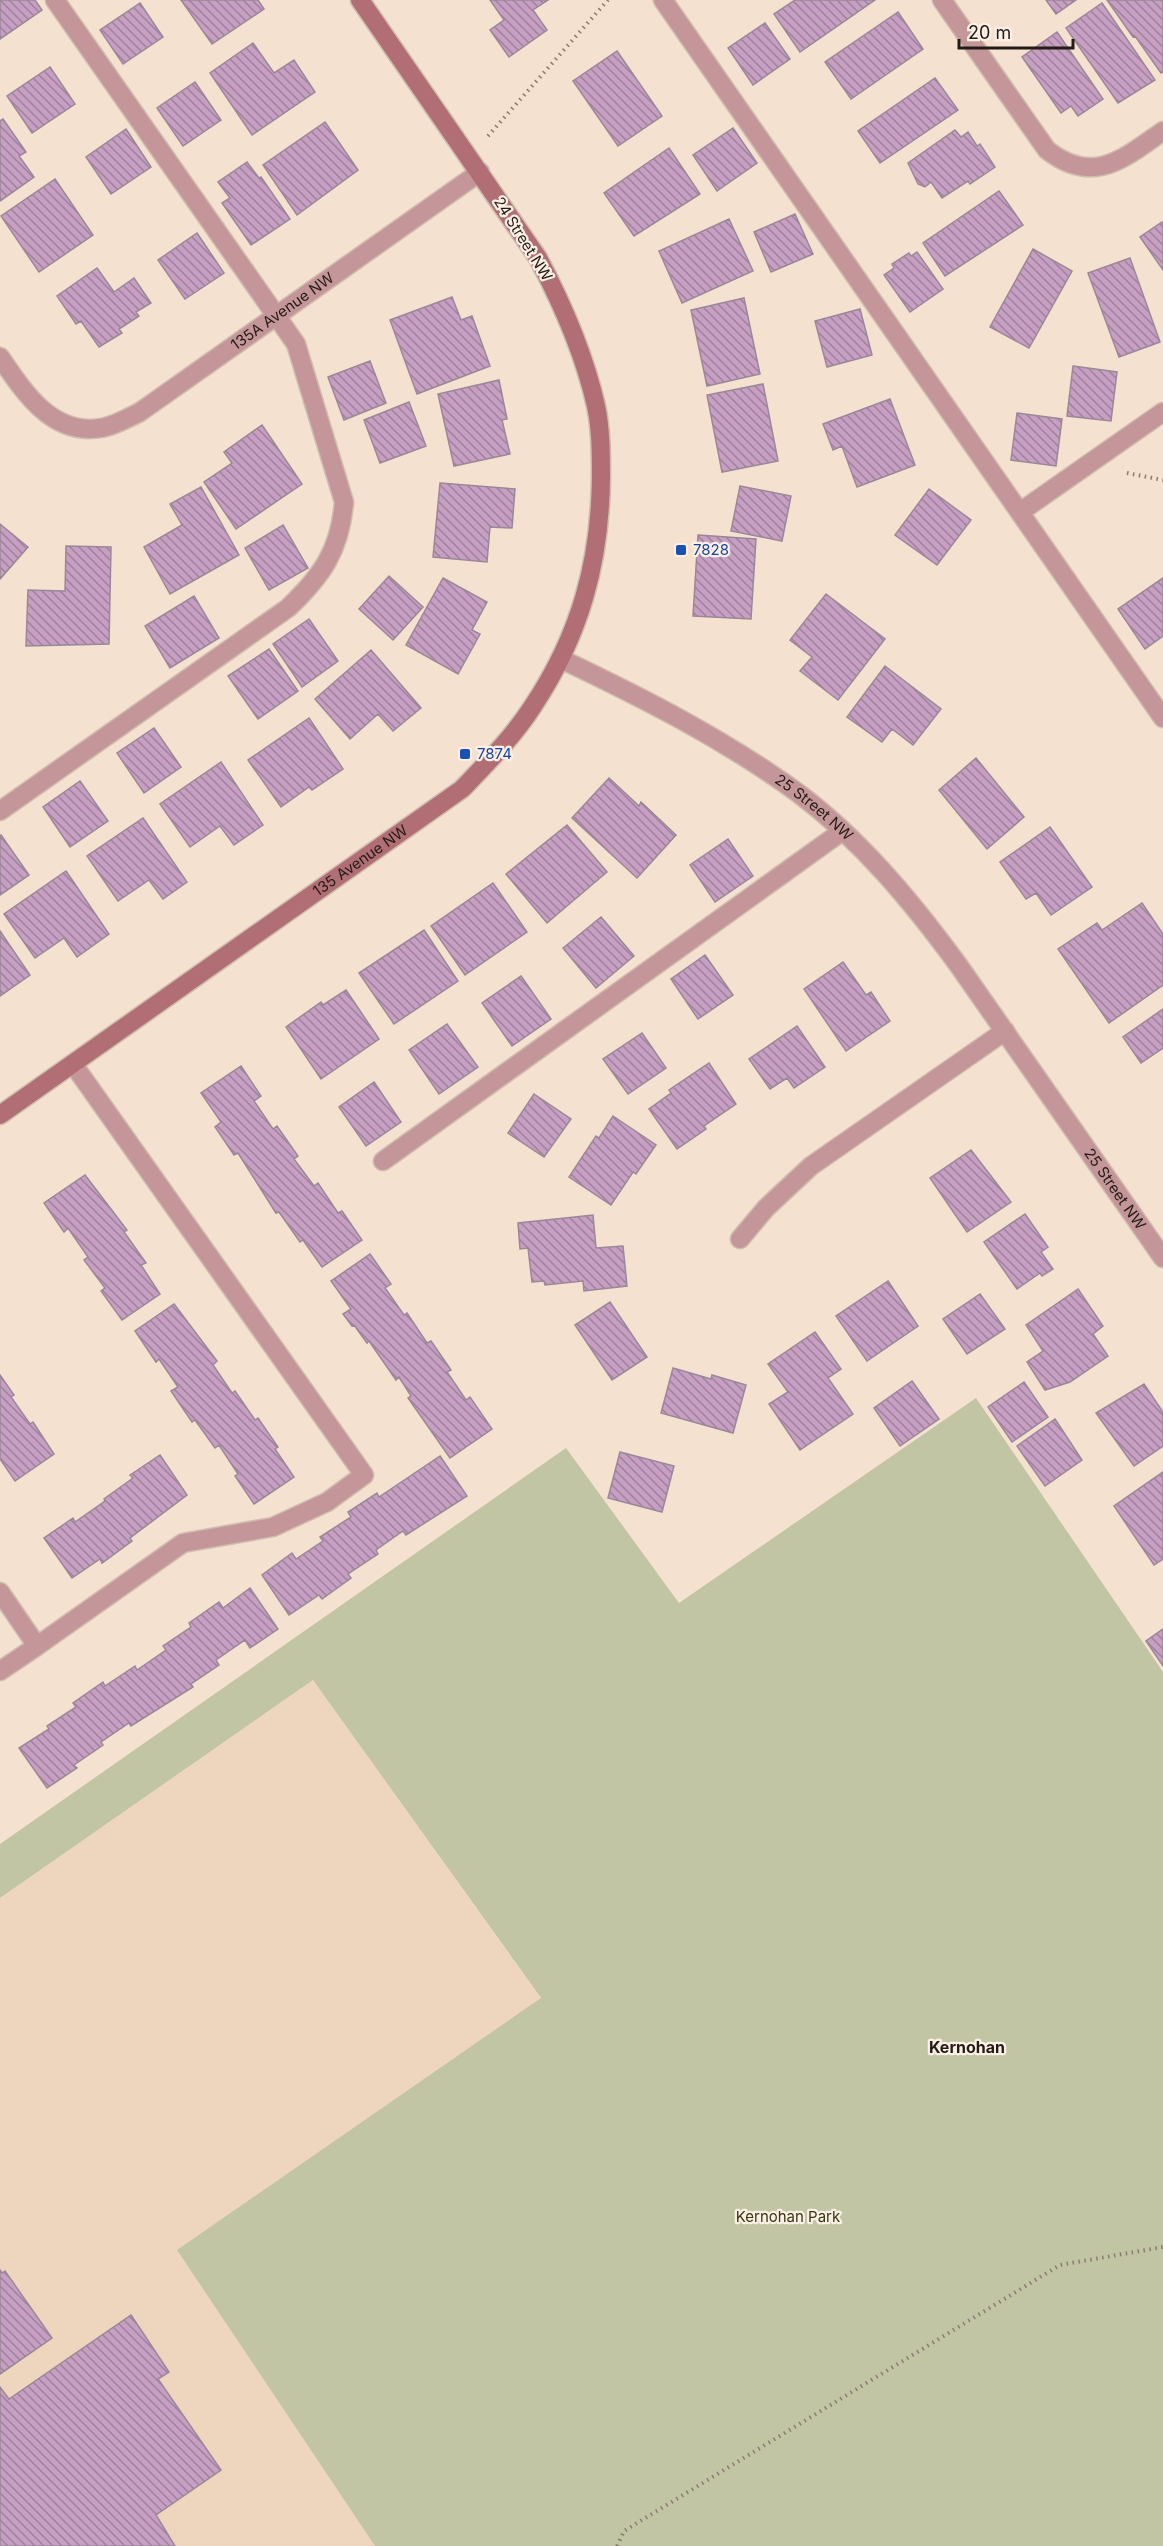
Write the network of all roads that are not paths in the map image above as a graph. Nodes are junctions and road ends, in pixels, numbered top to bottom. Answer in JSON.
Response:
{"nodes":[{"id":1,"x":55,"y":0,"type":"edge"},
{"id":2,"x":360,"y":0,"type":"edge"},
{"id":3,"x":663,"y":0,"type":"edge"},
{"id":4,"x":945,"y":1,"type":"edge"},
{"id":5,"x":1163,"y":131,"type":"edge"},
{"id":6,"x":480,"y":172,"type":"junction"},
{"id":7,"x":276,"y":318,"type":"junction"},
{"id":8,"x":0,"y":357,"type":"edge"},
{"id":9,"x":1163,"y":412,"type":"edge"},
{"id":10,"x":600,"y":512,"type":"joint"},
{"id":11,"x":1020,"y":512,"type":"junction"},
{"id":12,"x":561,"y":658,"type":"junction"},
{"id":13,"x":1163,"y":718,"type":"edge"},
{"id":14,"x":0,"y":811,"type":"edge"},
{"id":15,"x":841,"y":832,"type":"junction"},
{"id":16,"x":1005,"y":1031,"type":"junction"},
{"id":17,"x":73,"y":1064,"type":"junction"},
{"id":18,"x":0,"y":1115,"type":"edge"},
{"id":19,"x":382,"y":1161,"type":"dead end"},
{"id":20,"x":740,"y":1239,"type":"dead end"},
{"id":21,"x":1163,"y":1258,"type":"edge"},
{"id":22,"x":0,"y":1592,"type":"edge"},
{"id":23,"x":37,"y":1646,"type":"junction"},
{"id":24,"x":0,"y":1671,"type":"edge"}],
"edges":[{"from":1,"to":7,"type":"street"},
{"from":2,"to":6,"type":"street","name":"24 Street NW"},
{"from":3,"to":11,"type":"street"},
{"from":4,"to":5,"type":"street"},
{"from":6,"to":7,"type":"street","name":"135A Avenue NW"},
{"from":6,"to":10,"type":"street","name":"24 Street NW"},
{"from":7,"to":8,"type":"street","name":"135A Avenue NW"},
{"from":7,"to":14,"type":"street"},
{"from":9,"to":11,"type":"street"},
{"from":10,"to":12,"type":"street","name":"135 Avenue NW"},
{"from":11,"to":13,"type":"street"},
{"from":12,"to":15,"type":"street","name":"25 Street NW"},
{"from":12,"to":17,"type":"street","name":"135 Avenue NW"},
{"from":15,"to":16,"type":"street","name":"25 Street NW"},
{"from":15,"to":19,"type":"street"},
{"from":16,"to":20,"type":"street"},
{"from":16,"to":21,"type":"street","name":"25 Street NW"},
{"from":17,"to":18,"type":"street","name":"135 Avenue NW"},
{"from":17,"to":23,"type":"street"},
{"from":22,"to":23,"type":"street"},
{"from":23,"to":24,"type":"street"}]}
